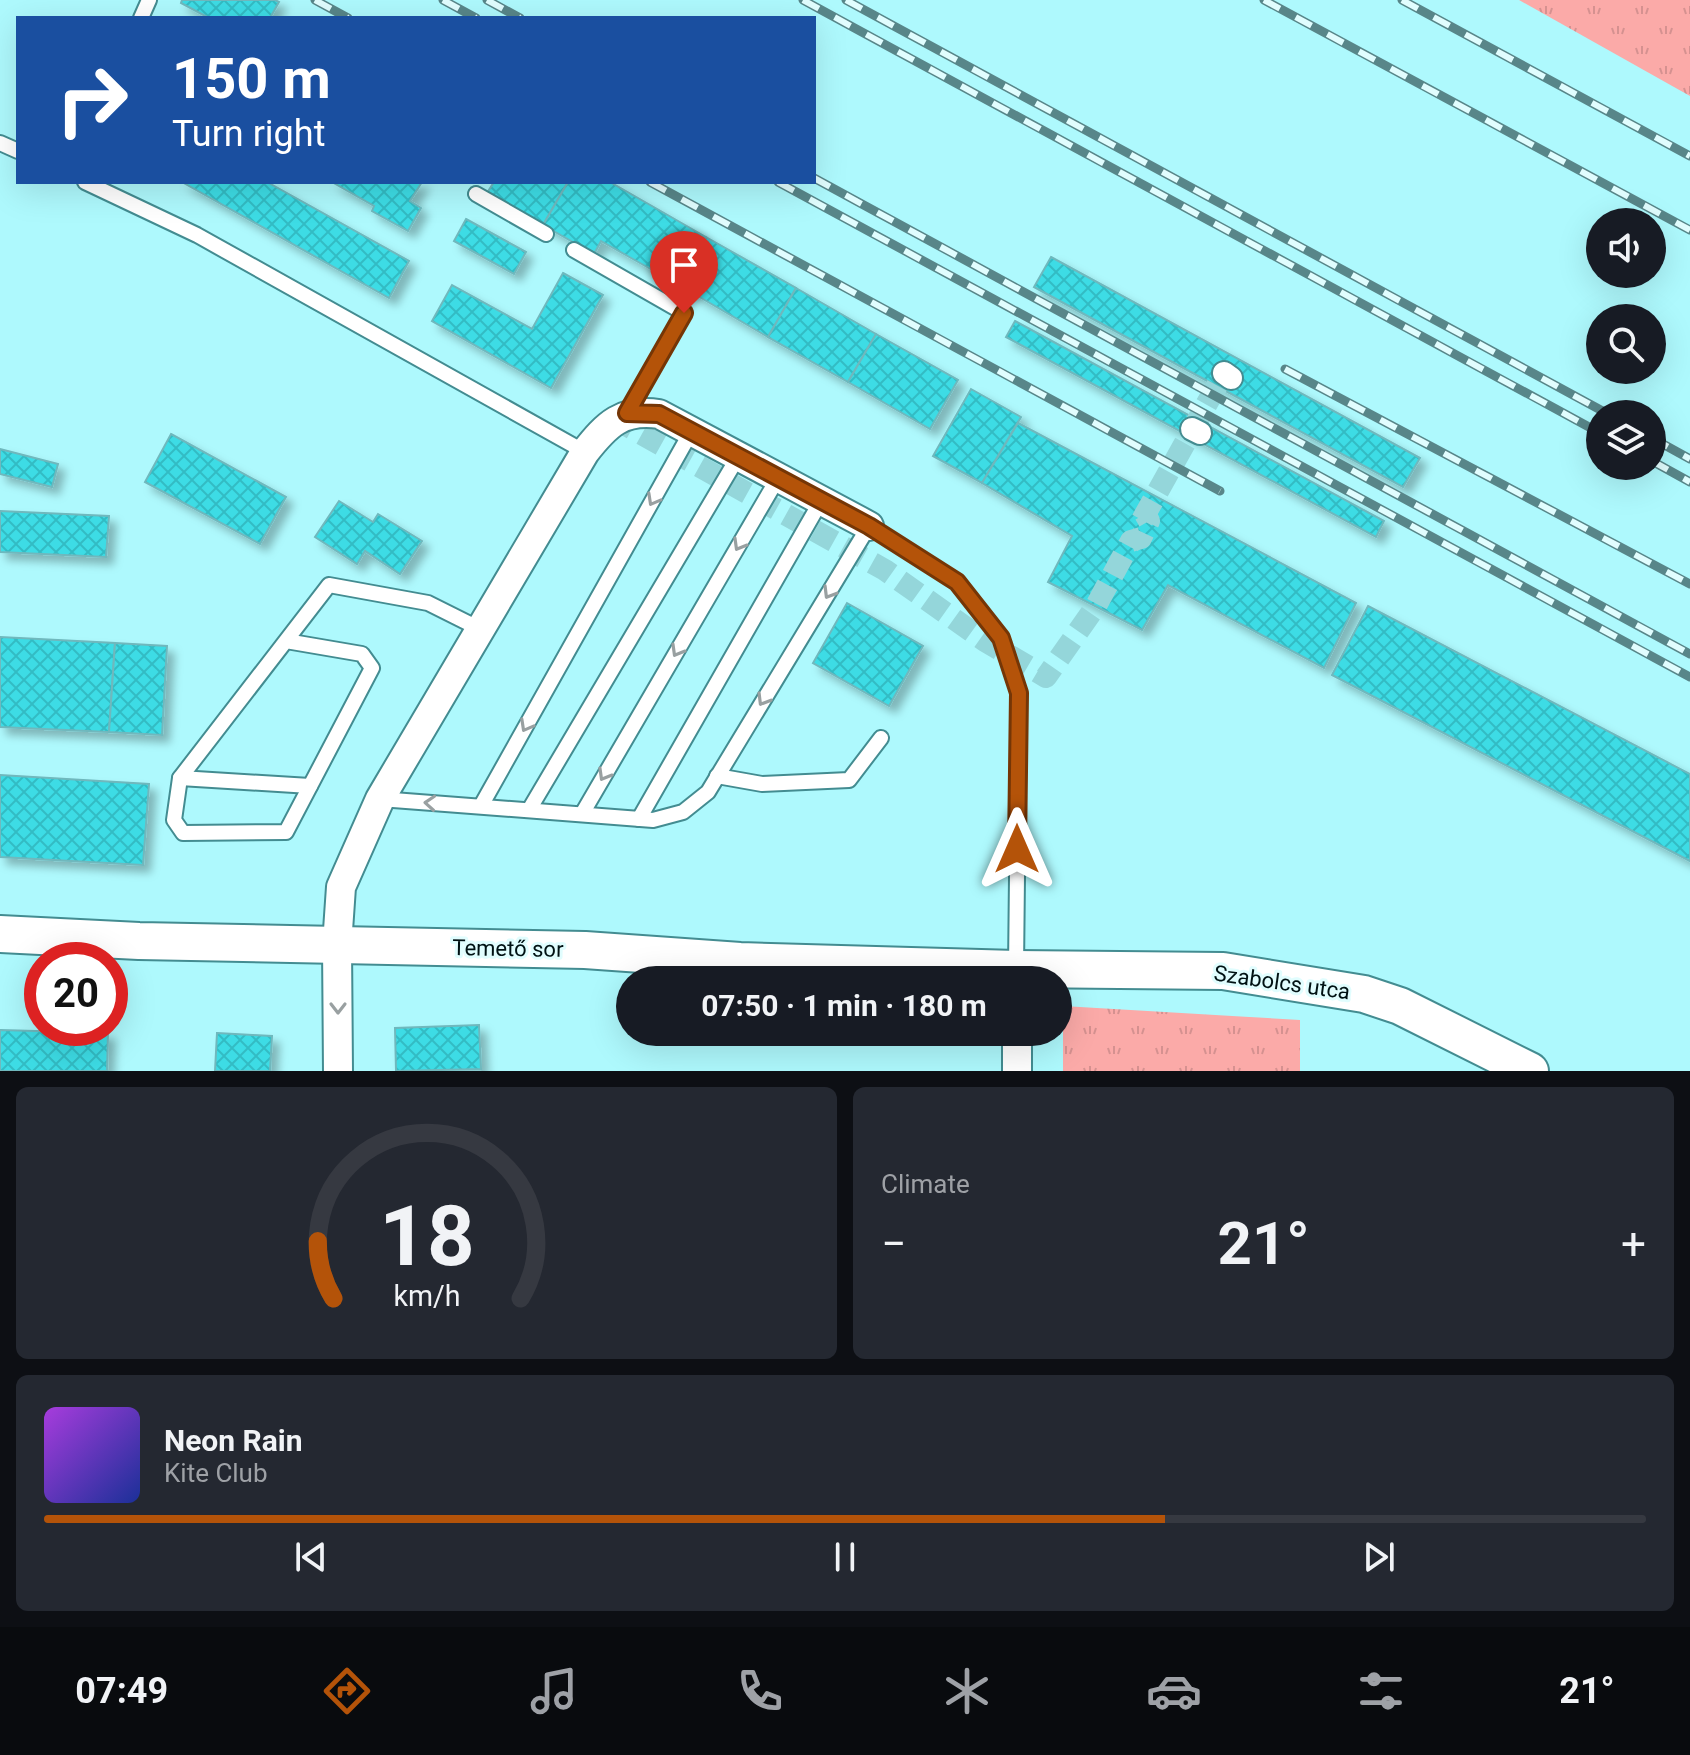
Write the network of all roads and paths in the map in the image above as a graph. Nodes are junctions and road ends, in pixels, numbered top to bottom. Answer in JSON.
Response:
{"nodes":[{"id":1,"x":89,"y":184,"type":"edge"},
{"id":2,"x":476,"y":194,"type":"dead end"},
{"id":3,"x":546,"y":234,"type":"dead end"},
{"id":4,"x":574,"y":250,"type":"dead end"},
{"id":5,"x":627,"y":413,"type":"junction"},
{"id":6,"x":691,"y":432,"type":"junction"},
{"id":7,"x":585,"y":452,"type":"junction"},
{"id":8,"x":738,"y":457,"type":"junction"},
{"id":9,"x":778,"y":478,"type":"junction"},
{"id":10,"x":821,"y":501,"type":"junction"},
{"id":11,"x":869,"y":526,"type":"junction"},
{"id":12,"x":480,"y":629,"type":"junction"},
{"id":13,"x":286,"y":641,"type":"junction"},
{"id":14,"x":881,"y":738,"type":"dead end"},
{"id":15,"x":717,"y":776,"type":"junction"},
{"id":16,"x":180,"y":778,"type":"junction"},
{"id":17,"x":310,"y":786,"type":"junction"},
{"id":18,"x":380,"y":799,"type":"junction"},
{"id":19,"x":481,"y":806,"type":"junction"},
{"id":20,"x":529,"y":810,"type":"junction"},
{"id":21,"x":582,"y":814,"type":"junction"},
{"id":22,"x":639,"y":819,"type":"junction"},
{"id":23,"x":0,"y":934,"type":"edge"},
{"id":24,"x":337,"y":945,"type":"junction"},
{"id":25,"x":934,"y":966,"type":"edge"},
{"id":26,"x":1016,"y":966,"type":"edge"},
{"id":27,"x":1072,"y":973,"type":"edge"},
{"id":28,"x":1017,"y":1046,"type":"edge"},
{"id":29,"x":338,"y":1071,"type":"edge"},
{"id":30,"x":1017,"y":1071,"type":"edge"},
{"id":31,"x":1530,"y":1071,"type":"edge"}],
"edges":[{"from":1,"to":7,"type":"lane"},
{"from":2,"to":3,"type":"lane"},
{"from":4,"to":5,"type":"lane"},
{"from":5,"to":6,"type":"street"},
{"from":5,"to":7,"type":"street"},
{"from":6,"to":8,"type":"street"},
{"from":6,"to":19,"type":"lane","one_way":true},
{"from":7,"to":12,"type":"street"},
{"from":8,"to":9,"type":"street"},
{"from":8,"to":20,"type":"lane"},
{"from":9,"to":10,"type":"street"},
{"from":9,"to":21,"type":"lane","one_way":true},
{"from":10,"to":11,"type":"street"},
{"from":10,"to":22,"type":"lane"},
{"from":11,"to":15,"type":"lane","one_way":true},
{"from":11,"to":26,"type":"lane"},
{"from":12,"to":13,"type":"lane"},
{"from":12,"to":18,"type":"street"},
{"from":13,"to":16,"type":"lane"},
{"from":13,"to":17,"type":"lane"},
{"from":14,"to":15,"type":"lane"},
{"from":15,"to":22,"type":"lane"},
{"from":16,"to":17,"type":"lane"},
{"from":16,"to":17,"type":"lane"},
{"from":19,"to":18,"type":"lane","one_way":true},
{"from":18,"to":24,"type":"street"},
{"from":19,"to":20,"type":"lane"},
{"from":20,"to":21,"type":"lane"},
{"from":21,"to":22,"type":"lane"},
{"from":23,"to":24,"type":"street","name":"Temető sor"},
{"from":24,"to":25,"type":"street","name":"Temető sor"},
{"from":24,"to":29,"type":"street","one_way":true},
{"from":27,"to":31,"type":"street","name":"Szabolcs utca"},
{"from":28,"to":30,"type":"street"}]}
